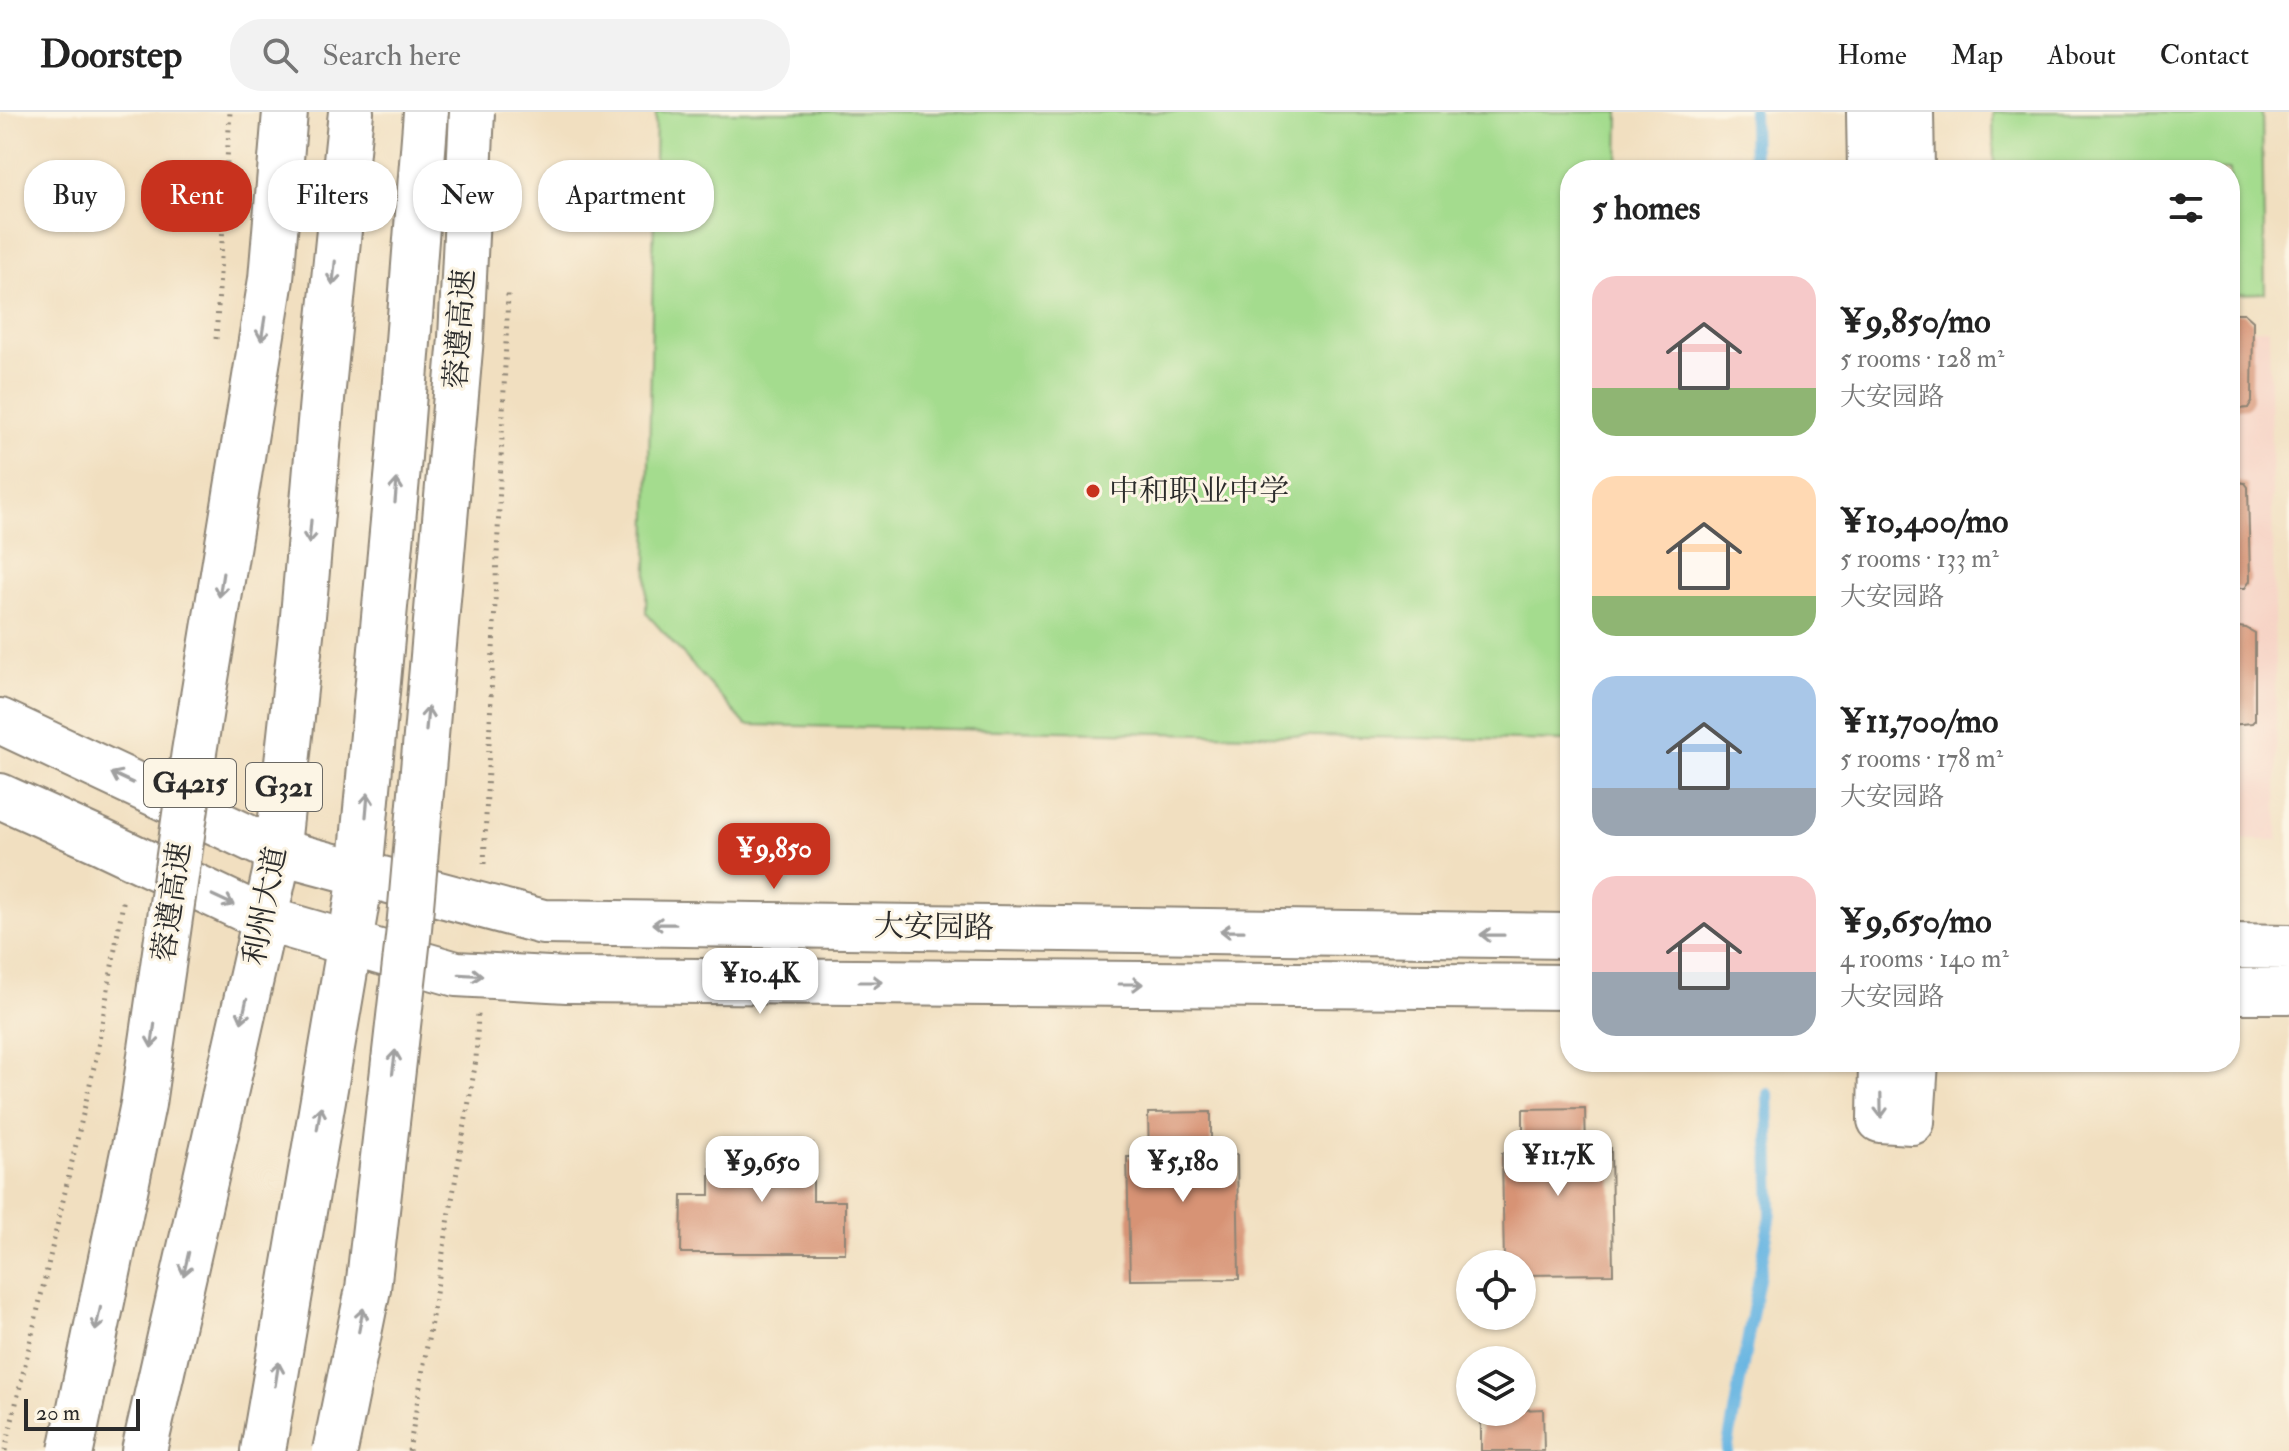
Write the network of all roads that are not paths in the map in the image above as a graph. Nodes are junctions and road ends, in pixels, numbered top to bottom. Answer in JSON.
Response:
{"nodes":[{"id":1,"x":285,"y":112,"type":"edge"},
{"id":2,"x":351,"y":112,"type":"edge"},
{"id":3,"x":426,"y":112,"type":"edge"},
{"id":4,"x":472,"y":112,"type":"edge"},
{"id":5,"x":1869,"y":112,"type":"edge"},
{"id":6,"x":1911,"y":112,"type":"edge"},
{"id":7,"x":1870,"y":160,"type":"edge"},
{"id":8,"x":1912,"y":160,"type":"edge"},
{"id":9,"x":0,"y":721,"type":"edge"},
{"id":10,"x":0,"y":796,"type":"edge"},
{"id":11,"x":277,"y":851,"type":"junction"},
{"id":12,"x":360,"y":874,"type":"junction"},
{"id":13,"x":265,"y":919,"type":"junction"},
{"id":14,"x":1560,"y":936,"type":"edge"},
{"id":15,"x":350,"y":944,"type":"junction"},
{"id":16,"x":2240,"y":946,"type":"edge"},
{"id":17,"x":2289,"y":947,"type":"edge"},
{"id":18,"x":1560,"y":987,"type":"edge"},
{"id":19,"x":2240,"y":991,"type":"edge"},
{"id":20,"x":2289,"y":991,"type":"edge"},
{"id":21,"x":1881,"y":1072,"type":"edge"},
{"id":22,"x":1915,"y":1072,"type":"edge"},
{"id":23,"x":71,"y":1451,"type":"edge"},
{"id":24,"x":144,"y":1451,"type":"edge"},
{"id":25,"x":263,"y":1451,"type":"edge"},
{"id":26,"x":335,"y":1451,"type":"edge"}],
"edges":[{"from":1,"to":23,"type":"main road","name":"蓉遵高速","number":"G4215","one_way":true,"bridge":true},
{"from":2,"to":11,"type":"main road","name":"利州大道","number":"G321","one_way":true},
{"from":12,"to":3,"type":"main road","number":"G321","one_way":true},
{"from":26,"to":4,"type":"main road","name":"蓉遵高速","one_way":true,"bridge":true},
{"from":5,"to":7,"type":"main road"},
{"from":6,"to":8,"type":"main road"},
{"from":11,"to":9,"type":"main road","name":"大安园路","one_way":true},
{"from":10,"to":13,"type":"main road","one_way":true},
{"from":11,"to":12,"type":"main road","name":"大安园路"},
{"from":11,"to":13,"type":"main road","name":"利州大道","number":"G321"},
{"from":14,"to":12,"type":"main road","name":"大安园路","one_way":true},
{"from":12,"to":15,"type":"main road","number":"G321"},
{"from":13,"to":15,"type":"main road"},
{"from":13,"to":24,"type":"main road","name":"利州大道","number":"G321","one_way":true},
{"from":15,"to":18,"type":"main road","one_way":true},
{"from":25,"to":15,"type":"main road","number":"G321","one_way":true},
{"from":16,"to":17,"type":"main road"},
{"from":19,"to":20,"type":"main road"},
{"from":21,"to":22,"type":"main road","one_way":true}]}
